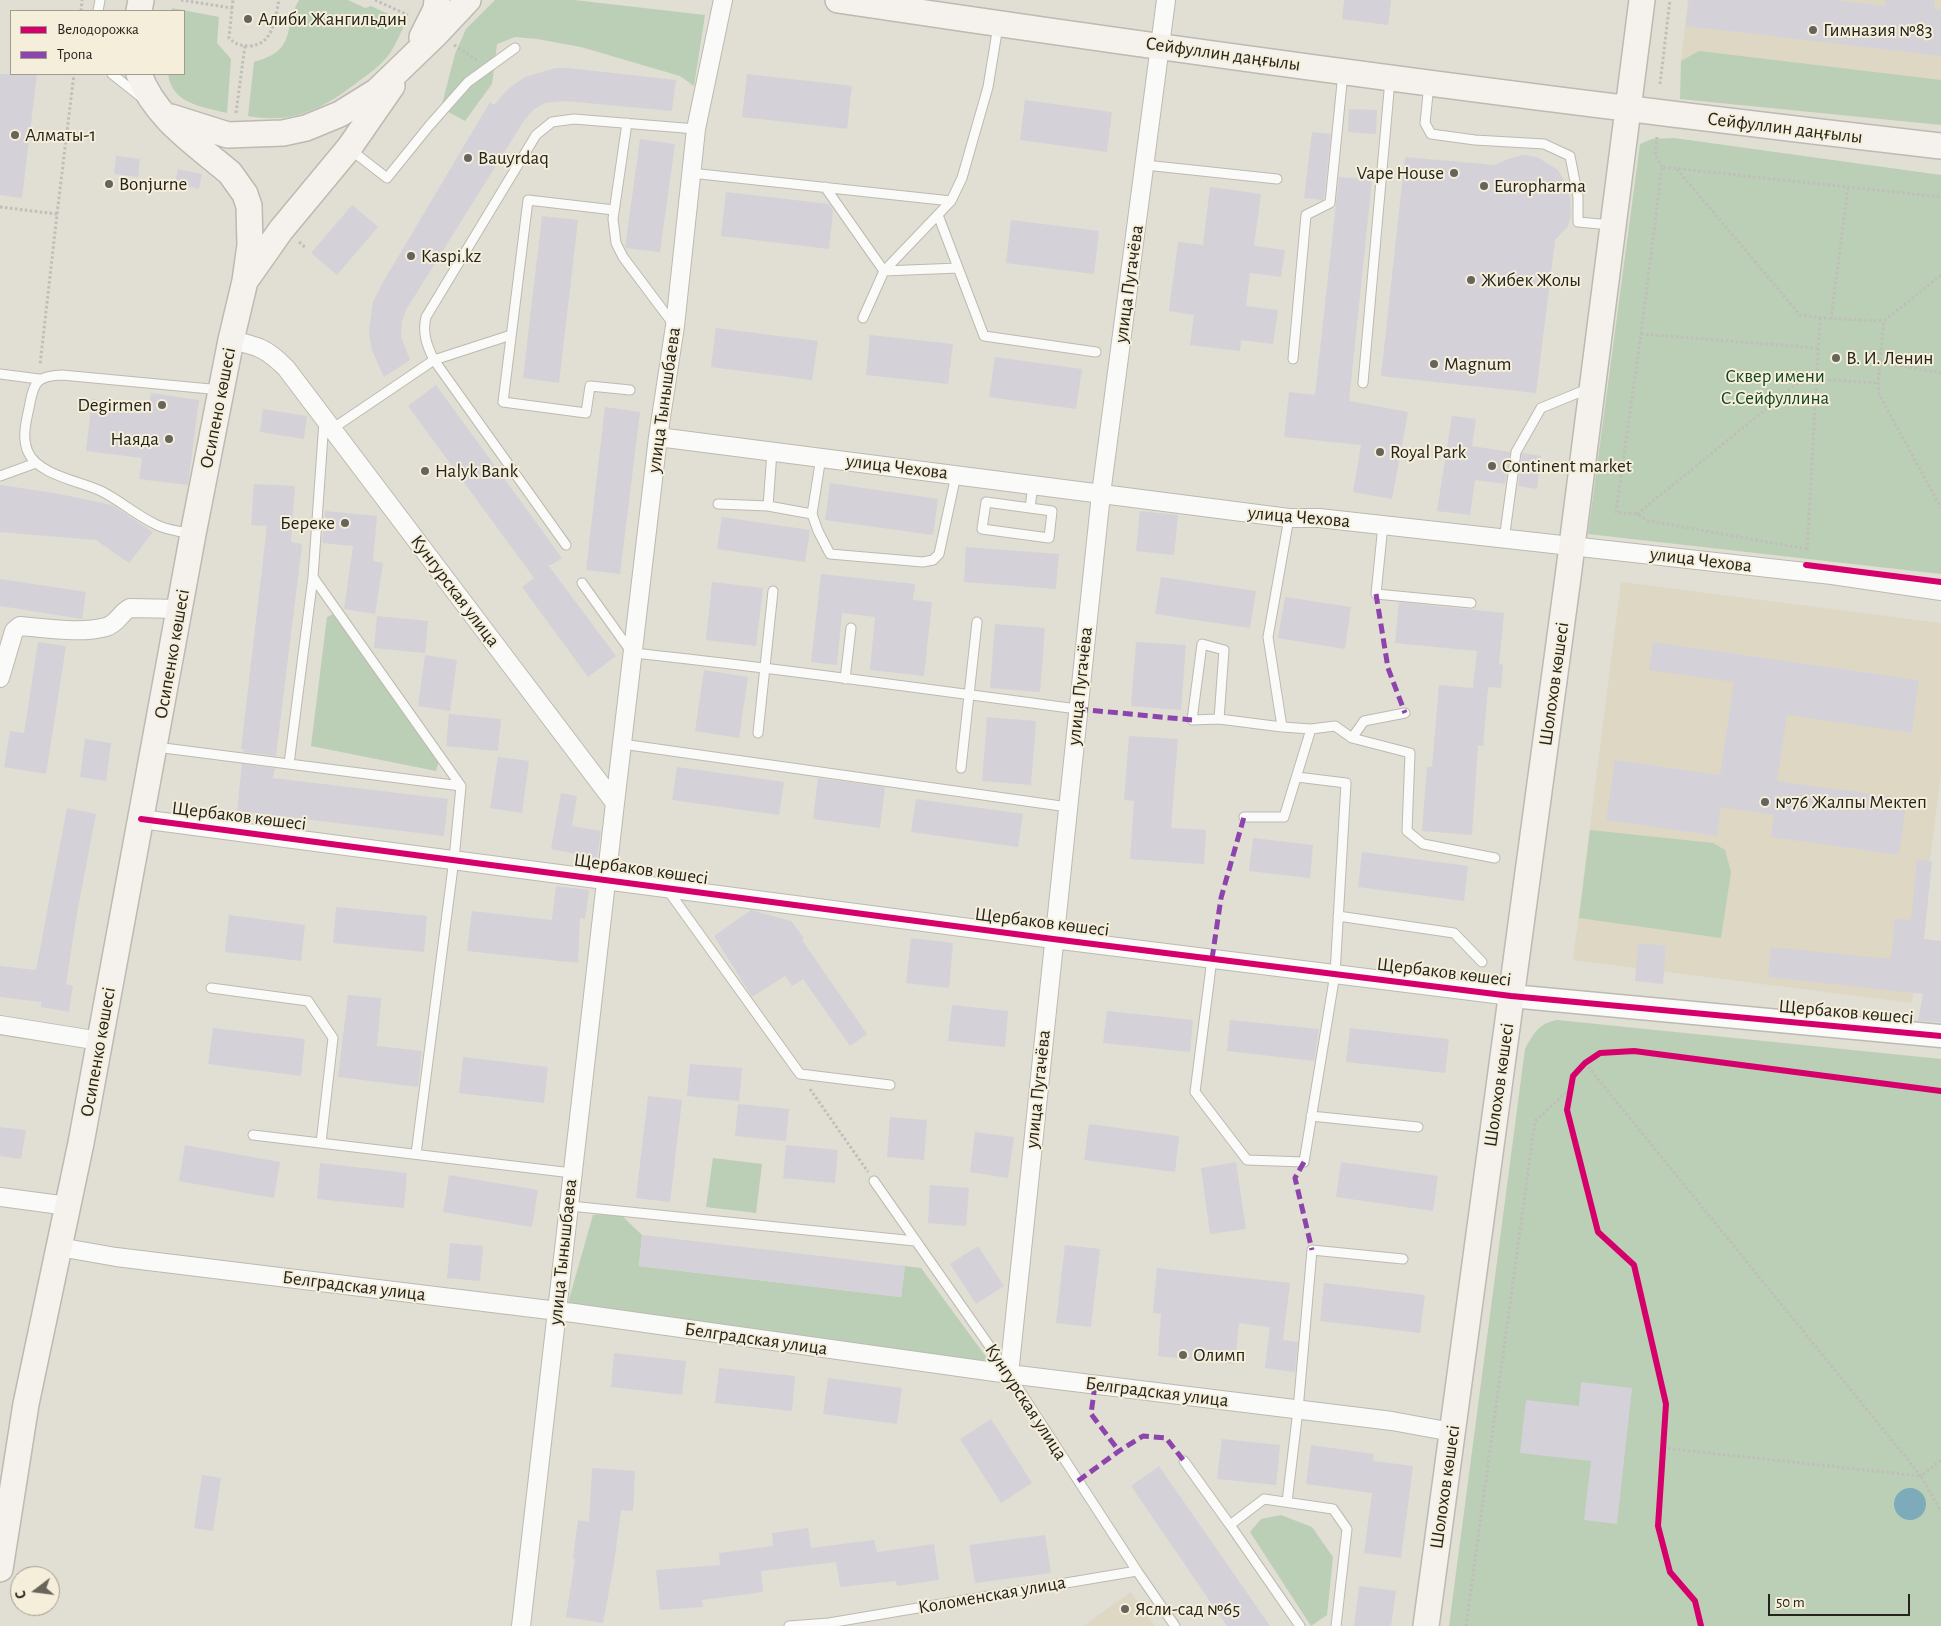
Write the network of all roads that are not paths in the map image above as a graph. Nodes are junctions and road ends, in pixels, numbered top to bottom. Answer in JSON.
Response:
{"nodes":[{"id":1,"x":438,"y":0,"type":"edge"},
{"id":2,"x":468,"y":0,"type":"edge"},
{"id":3,"x":722,"y":0,"type":"edge"},
{"id":4,"x":838,"y":0,"type":"edge"},
{"id":5,"x":1166,"y":0,"type":"edge"},
{"id":6,"x":1642,"y":0,"type":"edge"},
{"id":7,"x":999,"y":24,"type":"junction"},
{"id":8,"x":1160,"y":46,"type":"junction"},
{"id":9,"x":514,"y":48,"type":"dead end"},
{"id":10,"x":410,"y":58,"type":"junction"},
{"id":11,"x":1343,"y":70,"type":"junction"},
{"id":12,"x":113,"y":75,"type":"edge"},
{"id":13,"x":139,"y":75,"type":"edge"},
{"id":14,"x":1391,"y":78,"type":"junction"},
{"id":15,"x":1429,"y":84,"type":"junction"},
{"id":16,"x":1618,"y":108,"type":"junction"},
{"id":17,"x":162,"y":114,"type":"junction"},
{"id":18,"x":627,"y":123,"type":"junction"},
{"id":19,"x":696,"y":130,"type":"junction"},
{"id":20,"x":1941,"y":146,"type":"edge"},
{"id":21,"x":349,"y":148,"type":"junction"},
{"id":22,"x":1145,"y":165,"type":"junction"},
{"id":23,"x":691,"y":173,"type":"junction"},
{"id":24,"x":1276,"y":179,"type":"dead end"},
{"id":25,"x":825,"y":187,"type":"junction"},
{"id":26,"x":951,"y":201,"type":"junction"},
{"id":27,"x":614,"y":210,"type":"junction"},
{"id":28,"x":938,"y":215,"type":"junction"},
{"id":29,"x":1614,"y":225,"type":"junction"},
{"id":30,"x":958,"y":268,"type":"junction"},
{"id":31,"x":884,"y":271,"type":"junction"},
{"id":32,"x":245,"y":282,"type":"junction"},
{"id":33,"x":863,"y":318,"type":"dead end"},
{"id":34,"x":675,"y":326,"type":"junction"},
{"id":35,"x":511,"y":335,"type":"junction"},
{"id":36,"x":232,"y":340,"type":"junction"},
{"id":37,"x":1096,"y":352,"type":"dead end"},
{"id":38,"x":1293,"y":359,"type":"dead end"},
{"id":39,"x":434,"y":360,"type":"junction"},
{"id":40,"x":0,"y":374,"type":"edge"},
{"id":41,"x":39,"y":379,"type":"junction"},
{"id":42,"x":1363,"y":383,"type":"dead end"},
{"id":43,"x":1593,"y":387,"type":"junction"},
{"id":44,"x":222,"y":390,"type":"junction"},
{"id":45,"x":630,"y":390,"type":"dead end"},
{"id":46,"x":328,"y":424,"type":"junction"},
{"id":47,"x":658,"y":437,"type":"junction"},
{"id":48,"x":772,"y":452,"type":"junction"},
{"id":49,"x":821,"y":458,"type":"junction"},
{"id":50,"x":36,"y":463,"type":"junction"},
{"id":51,"x":956,"y":475,"type":"junction"},
{"id":52,"x":0,"y":476,"type":"edge"},
{"id":53,"x":1033,"y":485,"type":"junction"},
{"id":54,"x":1101,"y":494,"type":"junction"},
{"id":55,"x":718,"y":504,"type":"dead end"},
{"id":56,"x":768,"y":506,"type":"junction"},
{"id":57,"x":1030,"y":508,"type":"junction"},
{"id":58,"x":812,"y":514,"type":"junction"},
{"id":59,"x":1289,"y":518,"type":"junction"},
{"id":60,"x":1383,"y":525,"type":"junction"},
{"id":61,"x":193,"y":534,"type":"junction"},
{"id":62,"x":1504,"y":540,"type":"junction"},
{"id":63,"x":566,"y":545,"type":"dead end"},
{"id":64,"x":1572,"y":545,"type":"junction"},
{"id":65,"x":313,"y":577,"type":"junction"},
{"id":66,"x":582,"y":583,"type":"dead end"},
{"id":67,"x":774,"y":591,"type":"dead end"},
{"id":68,"x":1941,"y":591,"type":"edge"},
{"id":69,"x":1471,"y":603,"type":"dead end"},
{"id":70,"x":180,"y":609,"type":"junction"},
{"id":71,"x":977,"y":622,"type":"dead end"},
{"id":72,"x":851,"y":628,"type":"dead end"},
{"id":73,"x":632,"y":653,"type":"junction"},
{"id":74,"x":765,"y":667,"type":"junction"},
{"id":75,"x":0,"y":678,"type":"edge"},
{"id":76,"x":845,"y":679,"type":"junction"},
{"id":77,"x":968,"y":695,"type":"junction"},
{"id":78,"x":1078,"y":709,"type":"junction"},
{"id":79,"x":1405,"y":713,"type":"dead end"},
{"id":80,"x":1218,"y":719,"type":"junction"},
{"id":81,"x":1282,"y":727,"type":"junction"},
{"id":82,"x":1311,"y":729,"type":"junction"},
{"id":83,"x":758,"y":733,"type":"dead end"},
{"id":84,"x":1352,"y":738,"type":"junction"},
{"id":85,"x":622,"y":744,"type":"junction"},
{"id":86,"x":154,"y":747,"type":"junction"},
{"id":87,"x":289,"y":764,"type":"junction"},
{"id":88,"x":961,"y":768,"type":"dead end"},
{"id":89,"x":1298,"y":777,"type":"junction"},
{"id":90,"x":461,"y":786,"type":"junction"},
{"id":91,"x":615,"y":803,"type":"junction"},
{"id":92,"x":1068,"y":807,"type":"junction"},
{"id":93,"x":1244,"y":816,"type":"dead end"},
{"id":94,"x":141,"y":819,"type":"junction"},
{"id":95,"x":1494,"y":858,"type":"dead end"},
{"id":96,"x":454,"y":859,"type":"junction"},
{"id":97,"x":605,"y":879,"type":"junction"},
{"id":98,"x":666,"y":888,"type":"junction"},
{"id":99,"x":1338,"y":916,"type":"junction"},
{"id":100,"x":1053,"y":939,"type":"junction"},
{"id":101,"x":1212,"y":959,"type":"junction"},
{"id":102,"x":1482,"y":962,"type":"dead end"},
{"id":103,"x":1335,"y":974,"type":"junction"},
{"id":104,"x":211,"y":988,"type":"dead end"},
{"id":105,"x":1511,"y":996,"type":"junction"},
{"id":106,"x":0,"y":1025,"type":"edge"},
{"id":107,"x":1941,"y":1036,"type":"edge"},
{"id":108,"x":100,"y":1041,"type":"junction"},
{"id":109,"x":890,"y":1085,"type":"dead end"},
{"id":110,"x":1311,"y":1116,"type":"junction"},
{"id":111,"x":1418,"y":1127,"type":"dead end"},
{"id":112,"x":253,"y":1135,"type":"dead end"},
{"id":113,"x":321,"y":1143,"type":"junction"},
{"id":114,"x":416,"y":1154,"type":"junction"},
{"id":115,"x":572,"y":1173,"type":"junction"},
{"id":116,"x":874,"y":1181,"type":"road end"},
{"id":117,"x":0,"y":1197,"type":"edge"},
{"id":118,"x":68,"y":1206,"type":"junction"},
{"id":119,"x":570,"y":1206,"type":"junction"},
{"id":120,"x":915,"y":1241,"type":"junction"},
{"id":121,"x":59,"y":1247,"type":"junction"},
{"id":122,"x":1402,"y":1259,"type":"dead end"},
{"id":123,"x":557,"y":1311,"type":"junction"},
{"id":124,"x":1009,"y":1374,"type":"junction"},
{"id":125,"x":1298,"y":1410,"type":"junction"},
{"id":126,"x":1452,"y":1432,"type":"junction"},
{"id":127,"x":1184,"y":1461,"type":"dead end"},
{"id":128,"x":1287,"y":1502,"type":"junction"},
{"id":129,"x":1230,"y":1525,"type":"junction"},
{"id":130,"x":0,"y":1569,"type":"edge"},
{"id":131,"x":1137,"y":1571,"type":"junction"},
{"id":132,"x":521,"y":1626,"type":"edge"},
{"id":133,"x":789,"y":1626,"type":"edge"},
{"id":134,"x":1175,"y":1626,"type":"edge"},
{"id":135,"x":1300,"y":1626,"type":"edge"},
{"id":136,"x":1336,"y":1626,"type":"edge"},
{"id":137,"x":1426,"y":1626,"type":"edge"}],
"edges":[{"from":1,"to":10,"type":"main road"},
{"from":2,"to":10,"type":"main road"},
{"from":3,"to":19,"type":"street","name":"улица Тынышбаева"},
{"from":4,"to":7,"type":"main road","name":"Сейфуллин даңғылы"},
{"from":5,"to":8,"type":"street","name":"улица Пугачёва"},
{"from":6,"to":16,"type":"main road","name":"Шолохов көшесі"},
{"from":7,"to":8,"type":"main road","name":"Сейфуллин даңғылы"},
{"from":7,"to":26,"type":"lane"},
{"from":8,"to":11,"type":"main road","name":"Сейфуллин даңғылы"},
{"from":8,"to":22,"type":"street","name":"улица Пугачёва"},
{"from":9,"to":21,"type":"lane"},
{"from":10,"to":17,"type":"main road"},
{"from":10,"to":21,"type":"main road"},
{"from":11,"to":14,"type":"main road","name":"Сейфуллин даңғылы"},
{"from":11,"to":38,"type":"lane"},
{"from":12,"to":17,"type":"lane"},
{"from":13,"to":17,"type":"main road","name":"Осипено көшесі"},
{"from":14,"to":15,"type":"main road","name":"Сейфуллин даңғылы"},
{"from":14,"to":42,"type":"lane"},
{"from":15,"to":16,"type":"main road","name":"Сейфуллин даңғылы"},
{"from":15,"to":29,"type":"lane"},
{"from":16,"to":20,"type":"main road","name":"Сейфуллин даңғылы"},
{"from":16,"to":29,"type":"main road","name":"Шолохов көшесі"},
{"from":17,"to":32,"type":"main road","name":"Осипено көшесі"},
{"from":18,"to":19,"type":"lane"},
{"from":18,"to":27,"type":"lane"},
{"from":18,"to":39,"type":"lane"},
{"from":19,"to":23,"type":"street","name":"улица Тынышбаева"},
{"from":21,"to":32,"type":"main road"},
{"from":22,"to":24,"type":"lane"},
{"from":22,"to":54,"type":"street","name":"улица Пугачёва"},
{"from":23,"to":25,"type":"lane"},
{"from":23,"to":34,"type":"street","name":"улица Тынышбаева"},
{"from":25,"to":26,"type":"lane"},
{"from":25,"to":31,"type":"lane"},
{"from":26,"to":28,"type":"lane"},
{"from":27,"to":34,"type":"lane"},
{"from":27,"to":35,"type":"lane"},
{"from":28,"to":30,"type":"lane"},
{"from":28,"to":31,"type":"lane"},
{"from":29,"to":43,"type":"main road","name":"Шолохов көшесі"},
{"from":30,"to":31,"type":"lane"},
{"from":30,"to":37,"type":"lane"},
{"from":31,"to":33,"type":"lane"},
{"from":32,"to":36,"type":"main road","name":"Осипено көшесі"},
{"from":34,"to":47,"type":"street","name":"улица Тынышбаева"},
{"from":35,"to":39,"type":"lane"},
{"from":35,"to":45,"type":"lane"},
{"from":36,"to":44,"type":"main road","name":"Осипено көшесі"},
{"from":36,"to":46,"type":"street","name":"Кунгурская улица"},
{"from":39,"to":46,"type":"lane"},
{"from":39,"to":63,"type":"lane"},
{"from":40,"to":41,"type":"lane"},
{"from":41,"to":44,"type":"lane"},
{"from":41,"to":50,"type":"lane"},
{"from":43,"to":62,"type":"lane"},
{"from":43,"to":64,"type":"main road","name":"Шолохов көшесі"},
{"from":44,"to":61,"type":"main road","name":"Осипено көшесі"},
{"from":46,"to":65,"type":"lane"},
{"from":46,"to":91,"type":"street","name":"Кунгурская улица"},
{"from":47,"to":48,"type":"street","name":"улица Чехова"},
{"from":47,"to":73,"type":"street","name":"улица Тынышбаева"},
{"from":48,"to":49,"type":"street","name":"улица Чехова"},
{"from":48,"to":56,"type":"lane"},
{"from":49,"to":51,"type":"street","name":"улица Чехова"},
{"from":49,"to":58,"type":"lane"},
{"from":50,"to":52,"type":"lane"},
{"from":50,"to":61,"type":"lane"},
{"from":51,"to":53,"type":"street","name":"улица Чехова"},
{"from":51,"to":58,"type":"lane"},
{"from":53,"to":54,"type":"street","name":"улица Чехова"},
{"from":53,"to":57,"type":"lane"},
{"from":54,"to":59,"type":"street","name":"улица Чехова"},
{"from":54,"to":78,"type":"street","name":"улица Пугачёва"},
{"from":55,"to":56,"type":"lane"},
{"from":56,"to":58,"type":"lane"},
{"from":57,"to":57,"type":"lane"},
{"from":59,"to":60,"type":"street","name":"улица Чехова"},
{"from":59,"to":81,"type":"lane"},
{"from":60,"to":62,"type":"street","name":"улица Чехова"},
{"from":60,"to":69,"type":"lane"},
{"from":61,"to":70,"type":"main road","name":"Осипенко көшесі"},
{"from":62,"to":64,"type":"street","name":"улица Чехова"},
{"from":64,"to":68,"type":"street","name":"улица Чехова"},
{"from":64,"to":105,"type":"main road","name":"Шолохов көшесі"},
{"from":65,"to":87,"type":"lane"},
{"from":65,"to":90,"type":"lane"},
{"from":66,"to":73,"type":"lane"},
{"from":67,"to":74,"type":"lane"},
{"from":70,"to":75,"type":"street"},
{"from":70,"to":86,"type":"main road","name":"Осипенко көшесі"},
{"from":71,"to":77,"type":"lane"},
{"from":72,"to":76,"type":"lane"},
{"from":73,"to":74,"type":"lane"},
{"from":73,"to":85,"type":"street","name":"улица Тынышбаева"},
{"from":74,"to":76,"type":"lane"},
{"from":74,"to":83,"type":"lane"},
{"from":76,"to":77,"type":"lane"},
{"from":77,"to":78,"type":"lane"},
{"from":77,"to":88,"type":"lane"},
{"from":78,"to":92,"type":"street","name":"улица Пугачёва"},
{"from":79,"to":84,"type":"lane"},
{"from":80,"to":80,"type":"lane"},
{"from":80,"to":81,"type":"lane"},
{"from":81,"to":82,"type":"lane"},
{"from":82,"to":84,"type":"lane"},
{"from":82,"to":89,"type":"lane"},
{"from":84,"to":95,"type":"lane"},
{"from":85,"to":91,"type":"street","name":"улица Тынышбаева"},
{"from":85,"to":92,"type":"lane"},
{"from":86,"to":87,"type":"lane"},
{"from":86,"to":94,"type":"main road","name":"Осипенко көшесі"},
{"from":87,"to":90,"type":"lane"},
{"from":89,"to":93,"type":"lane"},
{"from":89,"to":99,"type":"lane"},
{"from":90,"to":96,"type":"lane"},
{"from":91,"to":97,"type":"street"},
{"from":92,"to":100,"type":"street","name":"улица Пугачёва"},
{"from":94,"to":96,"type":"street","name":"Щербаков көшесі"},
{"from":94,"to":108,"type":"main road","name":"Осипенко көшесі"},
{"from":96,"to":97,"type":"street","name":"Щербаков көшесі"},
{"from":96,"to":114,"type":"lane"},
{"from":97,"to":98,"type":"street","name":"Щербаков көшесі"},
{"from":97,"to":115,"type":"street","name":"улица Тынышбаева"},
{"from":98,"to":100,"type":"street","name":"Щербаков көшесі"},
{"from":98,"to":109,"type":"lane"},
{"from":99,"to":102,"type":"lane"},
{"from":99,"to":103,"type":"lane"},
{"from":100,"to":101,"type":"street","name":"Щербаков көшесі"},
{"from":100,"to":124,"type":"street","name":"улица Пугачёва"},
{"from":101,"to":103,"type":"street","name":"Щербаков көшесі"},
{"from":101,"to":110,"type":"lane"},
{"from":103,"to":105,"type":"street","name":"Щербаков көшесі"},
{"from":103,"to":110,"type":"lane"},
{"from":104,"to":113,"type":"lane"},
{"from":105,"to":107,"type":"street","name":"Щербаков көшесі"},
{"from":105,"to":126,"type":"main road","name":"Шолохов көшесі"},
{"from":106,"to":108,"type":"street"},
{"from":108,"to":118,"type":"main road","name":"Осипенко көшесі"},
{"from":110,"to":111,"type":"lane"},
{"from":112,"to":113,"type":"lane"},
{"from":113,"to":114,"type":"lane"},
{"from":114,"to":115,"type":"lane"},
{"from":115,"to":119,"type":"street","name":"улица Тынышбаева"},
{"from":116,"to":120,"type":"lane","name":"Кунгурская улица"},
{"from":117,"to":118,"type":"street"},
{"from":118,"to":121,"type":"main road","name":"Осипенко көшесі"},
{"from":119,"to":120,"type":"lane"},
{"from":119,"to":123,"type":"street","name":"улица Тынышбаева"},
{"from":120,"to":124,"type":"lane","name":"Кунгурская улица"},
{"from":121,"to":123,"type":"street","name":"Белградская улица"},
{"from":121,"to":130,"type":"main road","name":"Осипенко көшесі"},
{"from":122,"to":125,"type":"lane"},
{"from":123,"to":124,"type":"street","name":"Белградская улица"},
{"from":123,"to":132,"type":"street","name":"улица Тынышбаева"},
{"from":124,"to":125,"type":"street","name":"Белградская улица"},
{"from":124,"to":131,"type":"lane","name":"Кунгурская улица"},
{"from":125,"to":126,"type":"street","name":"Белградская улица"},
{"from":125,"to":128,"type":"lane"},
{"from":126,"to":137,"type":"main road","name":"Шолохов көшесі"},
{"from":127,"to":129,"type":"lane"},
{"from":128,"to":129,"type":"lane"},
{"from":128,"to":136,"type":"lane"},
{"from":129,"to":135,"type":"lane"},
{"from":131,"to":133,"type":"lane","name":"Коломенская улица"},
{"from":131,"to":134,"type":"lane","name":"Кунгурская улица"}]}
